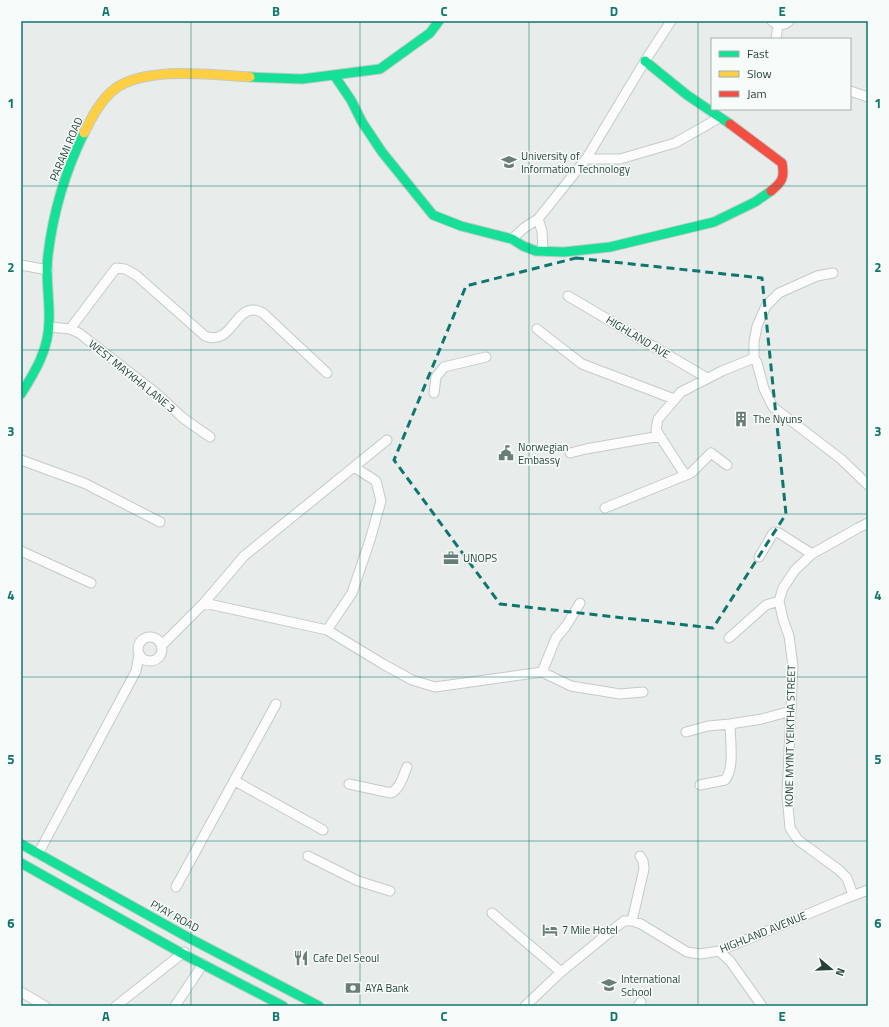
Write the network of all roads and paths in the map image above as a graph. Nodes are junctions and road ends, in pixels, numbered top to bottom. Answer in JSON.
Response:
{"nodes":[{"id":1,"x":439,"y":21,"type":"edge"},
{"id":2,"x":671,"y":21,"type":"edge"},
{"id":3,"x":789,"y":21,"type":"edge"},
{"id":4,"x":775,"y":23,"type":"edge"},
{"id":5,"x":776,"y":38,"type":"edge"},
{"id":6,"x":645,"y":61,"type":"junction"},
{"id":7,"x":334,"y":75,"type":"junction"},
{"id":8,"x":851,"y":92,"type":"edge"},
{"id":9,"x":868,"y":97,"type":"edge"},
{"id":10,"x":719,"y":118,"type":"junction"},
{"id":11,"x":586,"y":159,"type":"junction"},
{"id":12,"x":538,"y":219,"type":"junction"},
{"id":13,"x":512,"y":238,"type":"junction"},
{"id":14,"x":542,"y":251,"type":"junction"},
{"id":15,"x":21,"y":265,"type":"edge"},
{"id":16,"x":48,"y":270,"type":"junction"},
{"id":17,"x":833,"y":273,"type":"dead end"},
{"id":18,"x":568,"y":296,"type":"dead end"},
{"id":19,"x":50,"y":327,"type":"junction"},
{"id":20,"x":70,"y":329,"type":"junction"},
{"id":21,"x":537,"y":329,"type":"dead end"},
{"id":22,"x":486,"y":357,"type":"dead end"},
{"id":23,"x":754,"y":358,"type":"junction"},
{"id":24,"x":326,"y":373,"type":"dead end"},
{"id":25,"x":707,"y":378,"type":"junction"},
{"id":26,"x":434,"y":393,"type":"dead end"},
{"id":27,"x":21,"y":394,"type":"edge"},
{"id":28,"x":674,"y":399,"type":"junction"},
{"id":29,"x":658,"y":433,"type":"junction"},
{"id":30,"x":210,"y":437,"type":"dead end"},
{"id":31,"x":387,"y":440,"type":"dead end"},
{"id":32,"x":570,"y":454,"type":"dead end"},
{"id":33,"x":21,"y":460,"type":"edge"},
{"id":34,"x":727,"y":465,"type":"dead end"},
{"id":35,"x":354,"y":467,"type":"junction"},
{"id":36,"x":686,"y":475,"type":"junction"},
{"id":37,"x":868,"y":485,"type":"edge"},
{"id":38,"x":605,"y":508,"type":"dead end"},
{"id":39,"x":160,"y":522,"type":"dead end"},
{"id":40,"x":868,"y":524,"type":"edge"},
{"id":41,"x":21,"y":551,"type":"edge"},
{"id":42,"x":812,"y":554,"type":"junction"},
{"id":43,"x":759,"y":557,"type":"dead end"},
{"id":44,"x":91,"y":583,"type":"dead end"},
{"id":45,"x":779,"y":601,"type":"junction"},
{"id":46,"x":580,"y":603,"type":"dead end"},
{"id":47,"x":204,"y":604,"type":"junction"},
{"id":48,"x":327,"y":630,"type":"junction"},
{"id":49,"x":729,"y":638,"type":"dead end"},
{"id":50,"x":162,"y":645,"type":"junction"},
{"id":51,"x":139,"y":655,"type":"junction"},
{"id":52,"x":542,"y":672,"type":"junction"},
{"id":53,"x":643,"y":692,"type":"dead end"},
{"id":54,"x":276,"y":704,"type":"dead end"},
{"id":55,"x":791,"y":710,"type":"junction"},
{"id":56,"x":730,"y":724,"type":"junction"},
{"id":57,"x":686,"y":732,"type":"dead end"},
{"id":58,"x":408,"y":767,"type":"dead end"},
{"id":59,"x":235,"y":781,"type":"junction"},
{"id":60,"x":349,"y":784,"type":"dead end"},
{"id":61,"x":700,"y":785,"type":"dead end"},
{"id":62,"x":323,"y":830,"type":"dead end"},
{"id":63,"x":21,"y":844,"type":"edge"},
{"id":64,"x":38,"y":854,"type":"junction"},
{"id":65,"x":308,"y":856,"type":"dead end"},
{"id":66,"x":640,"y":856,"type":"dead end"},
{"id":67,"x":21,"y":863,"type":"edge"},
{"id":68,"x":176,"y":887,"type":"dead end"},
{"id":69,"x":868,"y":890,"type":"edge"},
{"id":70,"x":390,"y":891,"type":"dead end"},
{"id":71,"x":853,"y":895,"type":"junction"},
{"id":72,"x":492,"y":913,"type":"dead end"},
{"id":73,"x":632,"y":921,"type":"junction"},
{"id":74,"x":189,"y":938,"type":"junction"},
{"id":75,"x":719,"y":951,"type":"junction"},
{"id":76,"x":183,"y":954,"type":"junction"},
{"id":77,"x":203,"y":964,"type":"junction"},
{"id":78,"x":561,"y":972,"type":"junction"},
{"id":79,"x":21,"y":992,"type":"edge"},
{"id":80,"x":30,"y":1002,"type":"edge"},
{"id":81,"x":46,"y":1006,"type":"edge"},
{"id":82,"x":116,"y":1006,"type":"edge"},
{"id":83,"x":175,"y":1006,"type":"edge"},
{"id":84,"x":283,"y":1006,"type":"edge"},
{"id":85,"x":319,"y":1006,"type":"edge"},
{"id":86,"x":525,"y":1006,"type":"edge"},
{"id":87,"x":762,"y":1006,"type":"edge"}],
"edges":[{"from":1,"to":7,"type":"main road","name":"PARAMI ROAD"},
{"from":2,"to":6,"type":"street"},
{"from":3,"to":4,"type":"street"},
{"from":4,"to":5,"type":"street"},
{"from":6,"to":10,"type":"main road"},
{"from":6,"to":11,"type":"street"},
{"from":7,"to":13,"type":"main road"},
{"from":7,"to":16,"type":"main road","name":"PARAMI ROAD"},
{"from":8,"to":9,"type":"street"},
{"from":10,"to":11,"type":"street"},
{"from":10,"to":14,"type":"main road"},
{"from":11,"to":12,"type":"street"},
{"from":12,"to":13,"type":"street"},
{"from":12,"to":14,"type":"street"},
{"from":13,"to":14,"type":"main road"},
{"from":15,"to":16,"type":"street"},
{"from":16,"to":19,"type":"main road","name":"PARAMI ROAD"},
{"from":17,"to":23,"type":"street"},
{"from":18,"to":25,"type":"street","name":"HIGHLAND AVE"},
{"from":19,"to":20,"type":"street","name":"WEST MAYKHA LANE 3"},
{"from":19,"to":27,"type":"main road","name":"PARAMI ROAD"},
{"from":20,"to":24,"type":"street"},
{"from":20,"to":30,"type":"street","name":"WEST MAYKHA LANE 3"},
{"from":21,"to":28,"type":"street"},
{"from":22,"to":26,"type":"street"},
{"from":23,"to":25,"type":"street"},
{"from":23,"to":37,"type":"street"},
{"from":25,"to":28,"type":"street"},
{"from":28,"to":29,"type":"street"},
{"from":29,"to":32,"type":"street"},
{"from":29,"to":36,"type":"street"},
{"from":31,"to":35,"type":"street"},
{"from":33,"to":39,"type":"street"},
{"from":34,"to":36,"type":"street"},
{"from":35,"to":47,"type":"street"},
{"from":35,"to":48,"type":"street"},
{"from":36,"to":38,"type":"street"},
{"from":40,"to":42,"type":"street"},
{"from":41,"to":44,"type":"street"},
{"from":42,"to":43,"type":"street"},
{"from":42,"to":45,"type":"street"},
{"from":45,"to":49,"type":"street"},
{"from":45,"to":55,"type":"street","name":"KONE MYINT YEIKTHA STREET"},
{"from":46,"to":52,"type":"street"},
{"from":47,"to":48,"type":"street"},
{"from":47,"to":50,"type":"street"},
{"from":48,"to":52,"type":"street"},
{"from":50,"to":51,"type":"street"},
{"from":50,"to":51,"type":"street"},
{"from":51,"to":64,"type":"street"},
{"from":52,"to":53,"type":"street"},
{"from":54,"to":59,"type":"street"},
{"from":55,"to":56,"type":"street"},
{"from":55,"to":71,"type":"street","name":"KONE MYINT YEIKTHA STREET"},
{"from":56,"to":57,"type":"street"},
{"from":56,"to":61,"type":"street"},
{"from":58,"to":60,"type":"street"},
{"from":59,"to":62,"type":"street"},
{"from":59,"to":68,"type":"street"},
{"from":63,"to":64,"type":"main road","name":"PYAY ROAD"},
{"from":64,"to":74,"type":"main road","name":"PYAY ROAD"},
{"from":65,"to":70,"type":"street"},
{"from":66,"to":73,"type":"street"},
{"from":67,"to":76,"type":"main road"},
{"from":69,"to":71,"type":"street","name":"HIGHLAND AVENUE"},
{"from":71,"to":75,"type":"street","name":"HIGHLAND AVENUE"},
{"from":72,"to":78,"type":"street"},
{"from":73,"to":75,"type":"street","name":"HIGHLAND AVENUE"},
{"from":73,"to":78,"type":"street"},
{"from":74,"to":76,"type":"street"},
{"from":74,"to":85,"type":"main road","name":"PYAY ROAD"},
{"from":75,"to":87,"type":"street"},
{"from":76,"to":77,"type":"main road"},
{"from":76,"to":82,"type":"street"},
{"from":77,"to":83,"type":"street"},
{"from":77,"to":84,"type":"main road"},
{"from":78,"to":86,"type":"street"},
{"from":79,"to":80,"type":"street"},
{"from":80,"to":81,"type":"street"}]}
